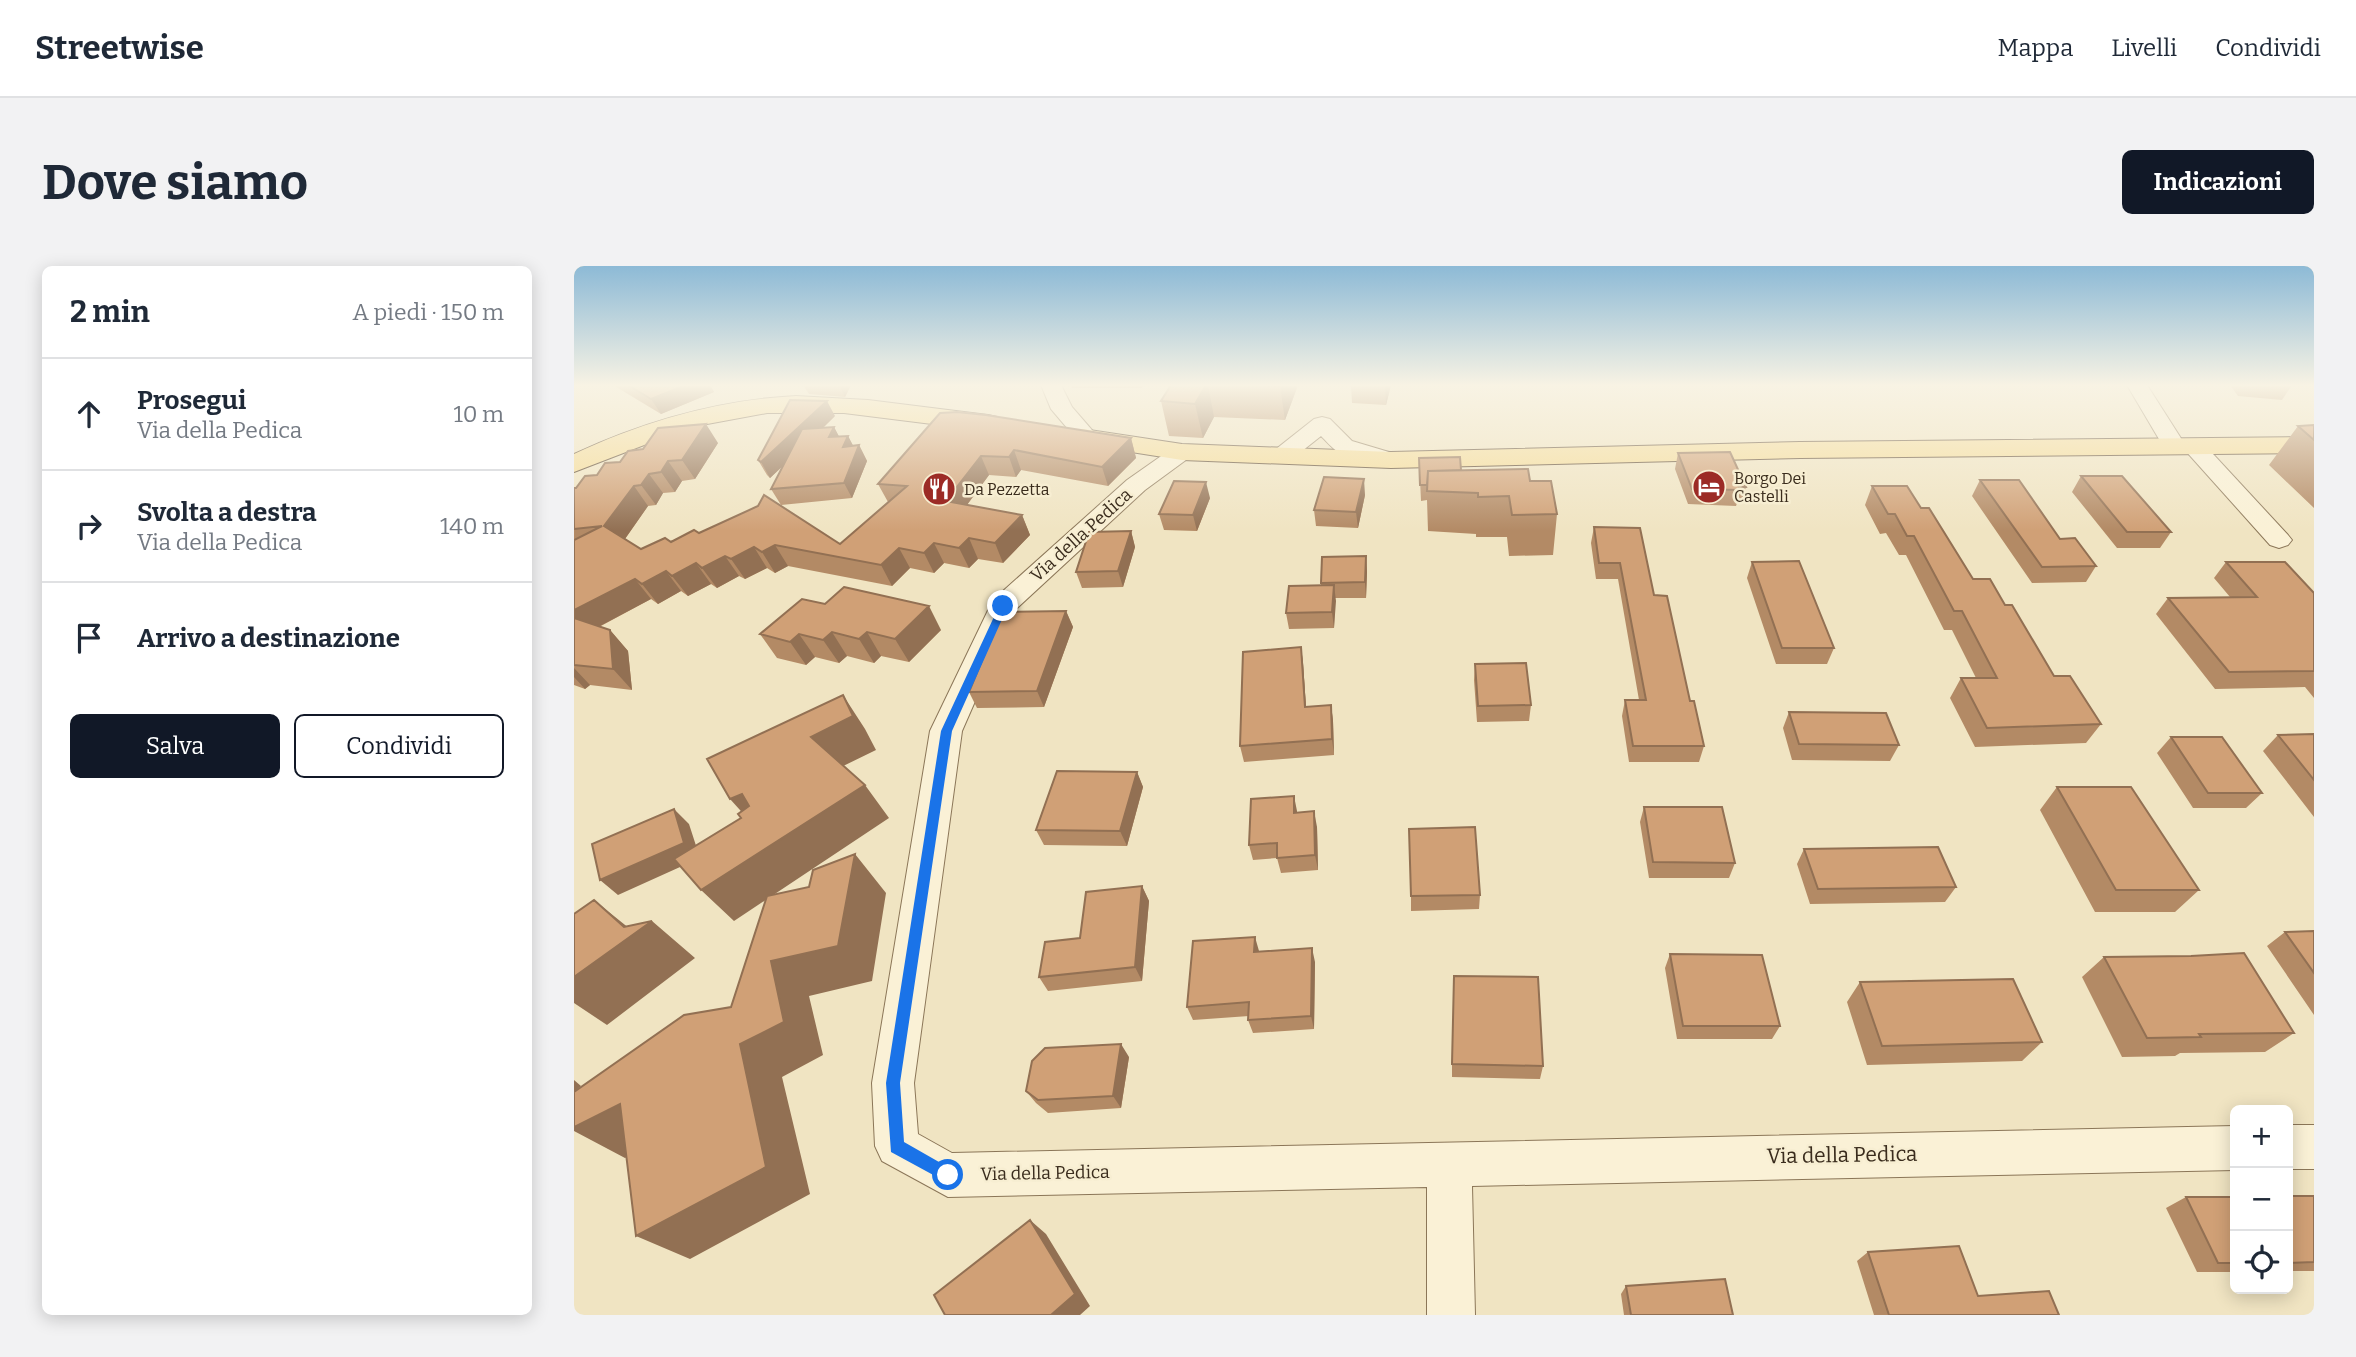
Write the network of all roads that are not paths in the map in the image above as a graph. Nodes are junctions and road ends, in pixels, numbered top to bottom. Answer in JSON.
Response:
{"nodes":[{"id":1,"x":643,"y":434,"type":"edge"},
{"id":2,"x":1064,"y":434,"type":"edge"},
{"id":3,"x":1084,"y":434,"type":"edge"},
{"id":4,"x":1305,"y":434,"type":"edge"},
{"id":5,"x":1335,"y":434,"type":"edge"},
{"id":6,"x":2175,"y":434,"type":"edge"},
{"id":7,"x":1087,"y":437,"type":"junction"},
{"id":8,"x":2314,"y":445,"type":"edge"},
{"id":9,"x":2184,"y":446,"type":"junction"},
{"id":10,"x":1182,"y":452,"type":"junction"},
{"id":11,"x":1279,"y":458,"type":"junction"},
{"id":12,"x":1391,"y":460,"type":"junction"},
{"id":13,"x":574,"y":464,"type":"edge"},
{"id":14,"x":2279,"y":540,"type":"dead end"},
{"id":15,"x":2293,"y":1147,"type":"edge"},
{"id":16,"x":2314,"y":1147,"type":"edge"},
{"id":17,"x":2230,"y":1148,"type":"edge"},
{"id":18,"x":1449,"y":1165,"type":"junction"},
{"id":19,"x":1451,"y":1315,"type":"edge"}],
"edges":[{"from":1,"to":13,"type":"main road"},
{"from":2,"to":7,"type":"main road"},
{"from":3,"to":7,"type":"street"},
{"from":4,"to":11,"type":"street"},
{"from":5,"to":12,"type":"street"},
{"from":6,"to":9,"type":"street"},
{"from":7,"to":10,"type":"main road"},
{"from":8,"to":9,"type":"main road"},
{"from":9,"to":12,"type":"main road"},
{"from":9,"to":14,"type":"street"},
{"from":10,"to":11,"type":"main road"},
{"from":10,"to":18,"type":"street","name":"Via della Pedica"},
{"from":11,"to":12,"type":"main road"},
{"from":15,"to":16,"type":"street"},
{"from":17,"to":18,"type":"street","name":"Via della Pedica"},
{"from":18,"to":19,"type":"street"}]}
